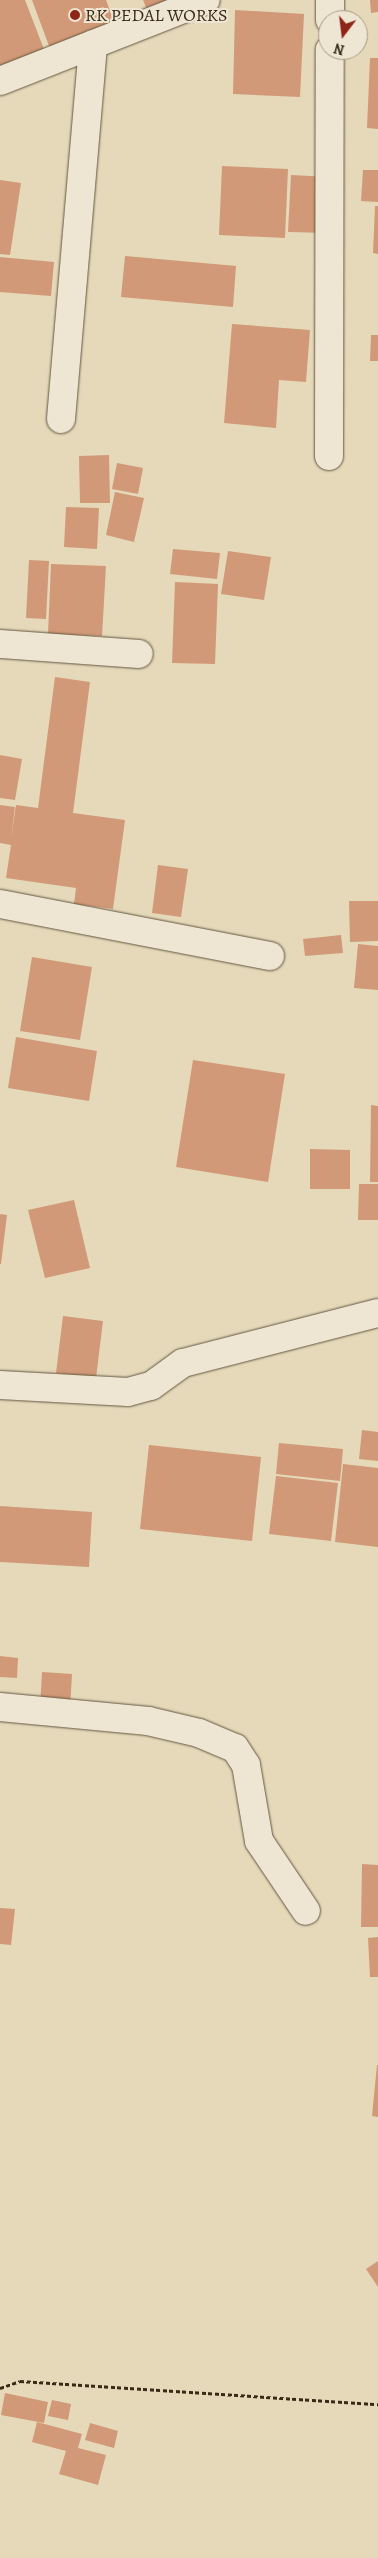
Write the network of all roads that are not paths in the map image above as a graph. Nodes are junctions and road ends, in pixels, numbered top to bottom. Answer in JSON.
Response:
{"nodes":[{"id":1,"x":206,"y":0,"type":"edge"},
{"id":2,"x":93,"y":44,"type":"junction"},
{"id":3,"x":330,"y":60,"type":"edge"},
{"id":4,"x":0,"y":81,"type":"edge"},
{"id":5,"x":61,"y":420,"type":"dead end"},
{"id":6,"x":330,"y":456,"type":"dead end"},
{"id":7,"x":0,"y":644,"type":"edge"},
{"id":8,"x":139,"y":654,"type":"dead end"},
{"id":9,"x":0,"y":904,"type":"edge"},
{"id":10,"x":270,"y":956,"type":"dead end"},
{"id":11,"x":378,"y":1313,"type":"edge"},
{"id":12,"x":0,"y":1385,"type":"edge"},
{"id":13,"x":0,"y":1707,"type":"edge"},
{"id":14,"x":306,"y":1911,"type":"dead end"}],
"edges":[{"from":1,"to":2,"type":"street"},
{"from":2,"to":4,"type":"street"},
{"from":2,"to":5,"type":"street"},
{"from":3,"to":6,"type":"street"},
{"from":7,"to":8,"type":"street"},
{"from":9,"to":10,"type":"street"},
{"from":11,"to":12,"type":"street"},
{"from":13,"to":14,"type":"street"}]}
